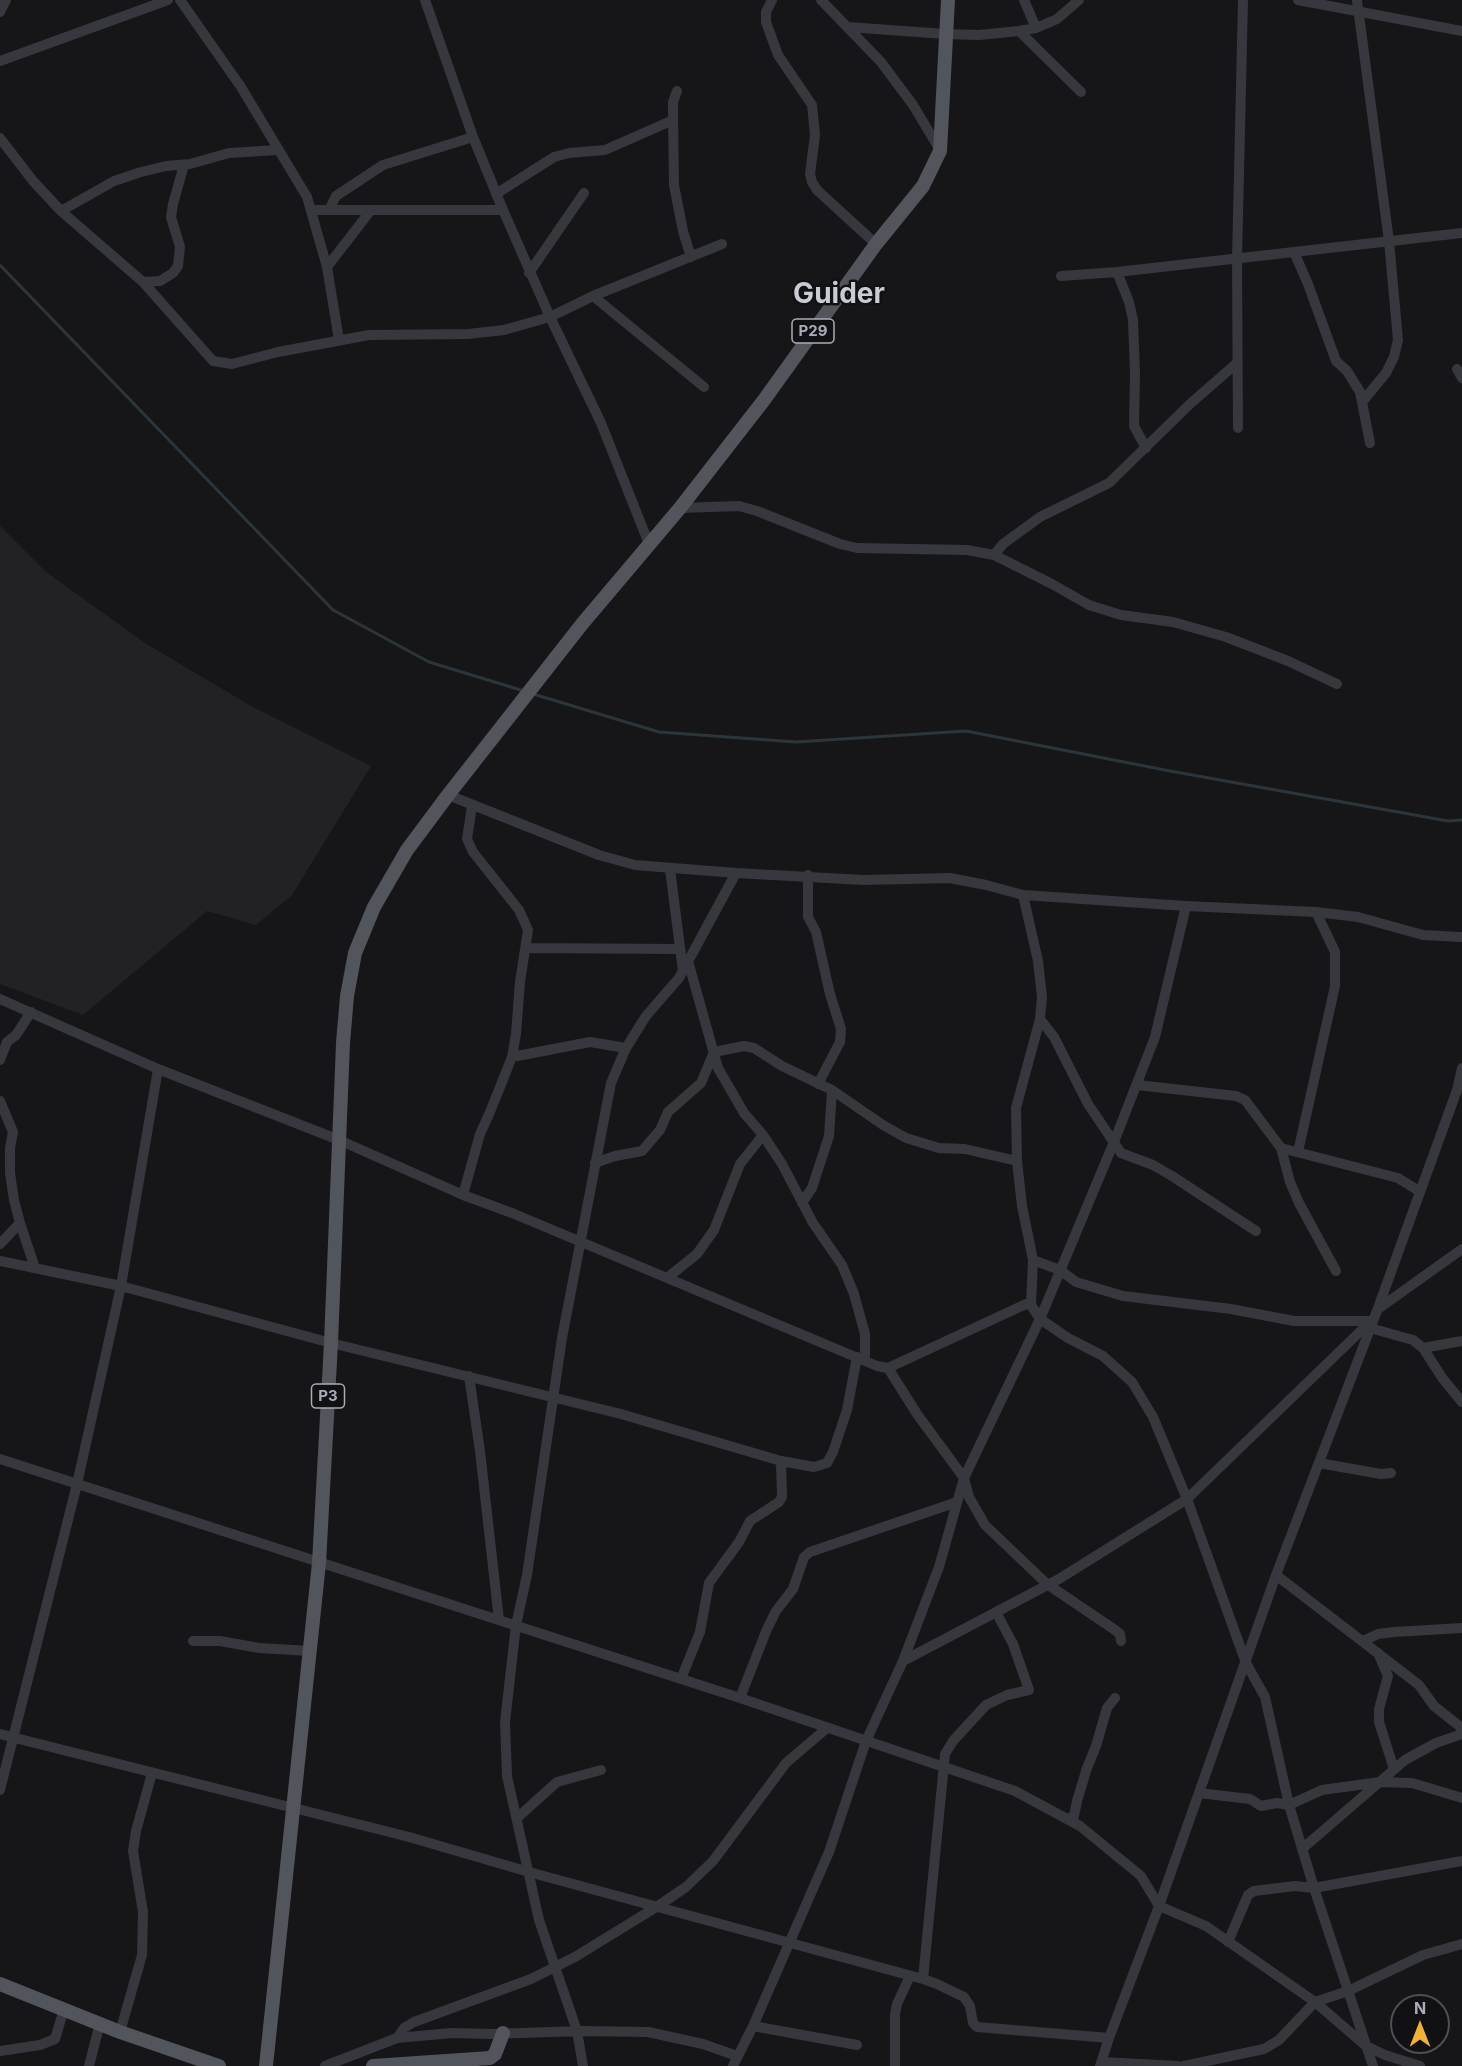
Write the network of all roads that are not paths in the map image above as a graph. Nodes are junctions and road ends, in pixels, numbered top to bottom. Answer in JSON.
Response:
{"nodes":[{"id":1,"x":6,"y":0,"type":"edge"},
{"id":2,"x":168,"y":0,"type":"edge"},
{"id":3,"x":180,"y":0,"type":"edge"},
{"id":4,"x":425,"y":0,"type":"edge"},
{"id":5,"x":772,"y":0,"type":"edge"},
{"id":6,"x":821,"y":0,"type":"edge"},
{"id":7,"x":948,"y":0,"type":"edge"},
{"id":8,"x":1024,"y":0,"type":"edge"},
{"id":9,"x":1079,"y":0,"type":"edge"},
{"id":10,"x":1243,"y":0,"type":"edge"},
{"id":11,"x":1298,"y":0,"type":"edge"},
{"id":12,"x":1357,"y":5,"type":"edge"},
{"id":13,"x":0,"y":12,"type":"edge"},
{"id":14,"x":848,"y":27,"type":"junction"},
{"id":15,"x":1036,"y":28,"type":"junction"},
{"id":16,"x":1019,"y":31,"type":"junction"},
{"id":17,"x":1462,"y":32,"type":"edge"},
{"id":18,"x":945,"y":34,"type":"junction"},
{"id":19,"x":0,"y":61,"type":"edge"},
{"id":20,"x":677,"y":91,"type":"dead end"},
{"id":21,"x":1080,"y":92,"type":"dead end"},
{"id":22,"x":673,"y":120,"type":"junction"},
{"id":23,"x":473,"y":137,"type":"junction"},
{"id":24,"x":0,"y":138,"type":"edge"},
{"id":25,"x":278,"y":150,"type":"junction"},
{"id":26,"x":940,"y":151,"type":"junction"},
{"id":27,"x":184,"y":165,"type":"junction"},
{"id":28,"x":584,"y":193,"type":"dead end"},
{"id":29,"x":496,"y":194,"type":"junction"},
{"id":30,"x":311,"y":210,"type":"junction"},
{"id":31,"x":329,"y":210,"type":"junction"},
{"id":32,"x":371,"y":210,"type":"junction"},
{"id":33,"x":502,"y":210,"type":"junction"},
{"id":34,"x":61,"y":212,"type":"junction"},
{"id":35,"x":1462,"y":233,"type":"edge"},
{"id":36,"x":1389,"y":241,"type":"junction"},
{"id":37,"x":722,"y":244,"type":"dead end"},
{"id":38,"x":876,"y":244,"type":"junction"},
{"id":39,"x":1294,"y":252,"type":"junction"},
{"id":40,"x":691,"y":256,"type":"junction"},
{"id":41,"x":1237,"y":259,"type":"junction"},
{"id":42,"x":327,"y":267,"type":"junction"},
{"id":43,"x":1117,"y":272,"type":"junction"},
{"id":44,"x":530,"y":273,"type":"junction"},
{"id":45,"x":1061,"y":276,"type":"dead end"},
{"id":46,"x":143,"y":282,"type":"junction"},
{"id":47,"x":593,"y":296,"type":"junction"},
{"id":48,"x":550,"y":317,"type":"junction"},
{"id":49,"x":339,"y":340,"type":"junction"},
{"id":50,"x":1237,"y":363,"type":"junction"},
{"id":51,"x":704,"y":387,"type":"dead end"},
{"id":52,"x":1363,"y":401,"type":"junction"},
{"id":53,"x":1238,"y":428,"type":"dead end"},
{"id":54,"x":1370,"y":442,"type":"dead end"},
{"id":55,"x":1146,"y":448,"type":"junction"},
{"id":56,"x":680,"y":508,"type":"junction"},
{"id":57,"x":649,"y":544,"type":"junction"},
{"id":58,"x":994,"y":555,"type":"junction"},
{"id":59,"x":1337,"y":684,"type":"dead end"},
{"id":60,"x":475,"y":759,"type":"joint"},
{"id":61,"x":447,"y":795,"type":"junction"},
{"id":62,"x":472,"y":806,"type":"junction"},
{"id":63,"x":670,"y":868,"type":"junction"},
{"id":64,"x":736,"y":873,"type":"junction"},
{"id":65,"x":808,"y":875,"type":"junction"},
{"id":66,"x":1023,"y":895,"type":"junction"},
{"id":67,"x":1186,"y":906,"type":"junction"},
{"id":68,"x":1316,"y":912,"type":"junction"},
{"id":69,"x":1462,"y":937,"type":"edge"},
{"id":70,"x":526,"y":948,"type":"junction"},
{"id":71,"x":679,"y":949,"type":"junction"},
{"id":72,"x":686,"y":966,"type":"junction"},
{"id":73,"x":0,"y":999,"type":"edge"},
{"id":74,"x":31,"y":1012,"type":"junction"},
{"id":75,"x":1040,"y":1019,"type":"junction"},
{"id":76,"x":626,"y":1048,"type":"junction"},
{"id":77,"x":714,"y":1052,"type":"junction"},
{"id":78,"x":512,"y":1057,"type":"junction"},
{"id":79,"x":0,"y":1060,"type":"edge"},
{"id":80,"x":1462,"y":1068,"type":"edge"},
{"id":81,"x":158,"y":1069,"type":"junction"},
{"id":82,"x":818,"y":1084,"type":"junction"},
{"id":83,"x":1137,"y":1085,"type":"junction"},
{"id":84,"x":832,"y":1090,"type":"junction"},
{"id":85,"x":0,"y":1101,"type":"edge"},
{"id":86,"x":763,"y":1135,"type":"junction"},
{"id":87,"x":339,"y":1140,"type":"junction"},
{"id":88,"x":1114,"y":1143,"type":"junction"},
{"id":89,"x":1281,"y":1148,"type":"junction"},
{"id":90,"x":1298,"y":1152,"type":"junction"},
{"id":91,"x":1017,"y":1161,"type":"junction"},
{"id":92,"x":596,"y":1163,"type":"junction"},
{"id":93,"x":1419,"y":1191,"type":"junction"},
{"id":94,"x":463,"y":1195,"type":"junction"},
{"id":95,"x":802,"y":1203,"type":"junction"},
{"id":96,"x":20,"y":1223,"type":"junction"},
{"id":97,"x":1256,"y":1231,"type":"dead end"},
{"id":98,"x":579,"y":1241,"type":"junction"},
{"id":99,"x":0,"y":1244,"type":"edge"},
{"id":100,"x":1462,"y":1249,"type":"edge"},
{"id":101,"x":1034,"y":1260,"type":"junction"},
{"id":102,"x":0,"y":1261,"type":"edge"},
{"id":103,"x":35,"y":1268,"type":"junction"},
{"id":104,"x":1060,"y":1270,"type":"junction"},
{"id":105,"x":1336,"y":1271,"type":"dead end"},
{"id":106,"x":667,"y":1278,"type":"junction"},
{"id":107,"x":121,"y":1286,"type":"junction"},
{"id":108,"x":1031,"y":1305,"type":"junction"},
{"id":109,"x":1378,"y":1308,"type":"junction"},
{"id":110,"x":1040,"y":1319,"type":"junction"},
{"id":111,"x":1371,"y":1324,"type":"junction"},
{"id":112,"x":1462,"y":1341,"type":"edge"},
{"id":113,"x":331,"y":1344,"type":"junction"},
{"id":114,"x":1423,"y":1348,"type":"junction"},
{"id":115,"x":861,"y":1358,"type":"junction"},
{"id":116,"x":888,"y":1368,"type":"junction"},
{"id":117,"x":469,"y":1376,"type":"junction"},
{"id":118,"x":552,"y":1397,"type":"junction"},
{"id":119,"x":1462,"y":1402,"type":"edge"},
{"id":120,"x":0,"y":1459,"type":"edge"},
{"id":121,"x":781,"y":1461,"type":"junction"},
{"id":122,"x":1319,"y":1462,"type":"junction"},
{"id":123,"x":1391,"y":1473,"type":"dead end"},
{"id":124,"x":964,"y":1478,"type":"junction"},
{"id":125,"x":77,"y":1484,"type":"junction"},
{"id":126,"x":1187,"y":1499,"type":"junction"},
{"id":127,"x":957,"y":1502,"type":"junction"},
{"id":128,"x":319,"y":1563,"type":"junction"},
{"id":129,"x":1276,"y":1575,"type":"junction"},
{"id":130,"x":1047,"y":1584,"type":"junction"},
{"id":131,"x":996,"y":1612,"type":"junction"},
{"id":132,"x":499,"y":1620,"type":"junction"},
{"id":133,"x":516,"y":1626,"type":"junction"},
{"id":134,"x":1462,"y":1628,"type":"edge"},
{"id":135,"x":193,"y":1641,"type":"dead end"},
{"id":136,"x":1121,"y":1641,"type":"dead end"},
{"id":137,"x":1363,"y":1641,"type":"junction"},
{"id":138,"x":310,"y":1651,"type":"junction"},
{"id":139,"x":1378,"y":1652,"type":"junction"},
{"id":140,"x":903,"y":1661,"type":"junction"},
{"id":141,"x":1246,"y":1663,"type":"junction"},
{"id":142,"x":681,"y":1679,"type":"junction"},
{"id":143,"x":740,"y":1698,"type":"junction"},
{"id":144,"x":1115,"y":1698,"type":"dead end"},
{"id":145,"x":826,"y":1728,"type":"junction"},
{"id":146,"x":1462,"y":1728,"type":"edge"},
{"id":147,"x":0,"y":1734,"type":"edge"},
{"id":148,"x":1462,"y":1734,"type":"edge"},
{"id":149,"x":15,"y":1738,"type":"junction"},
{"id":150,"x":866,"y":1741,"type":"junction"},
{"id":151,"x":943,"y":1768,"type":"junction"},
{"id":152,"x":1394,"y":1769,"type":"junction"},
{"id":153,"x":601,"y":1770,"type":"dead end"},
{"id":154,"x":152,"y":1773,"type":"junction"},
{"id":155,"x":1380,"y":1782,"type":"junction"},
{"id":156,"x":0,"y":1790,"type":"edge"},
{"id":157,"x":1199,"y":1793,"type":"junction"},
{"id":158,"x":1462,"y":1798,"type":"edge"},
{"id":159,"x":1289,"y":1805,"type":"junction"},
{"id":160,"x":293,"y":1809,"type":"junction"},
{"id":161,"x":517,"y":1818,"type":"junction"},
{"id":162,"x":1067,"y":1819,"type":"junction"},
{"id":163,"x":1302,"y":1849,"type":"junction"},
{"id":164,"x":1462,"y":1861,"type":"edge"},
{"id":165,"x":529,"y":1872,"type":"junction"},
{"id":166,"x":1314,"y":1888,"type":"junction"},
{"id":167,"x":658,"y":1906,"type":"junction"},
{"id":168,"x":1159,"y":1906,"type":"junction"},
{"id":169,"x":789,"y":1942,"type":"junction"},
{"id":170,"x":1228,"y":1942,"type":"junction"},
{"id":171,"x":1462,"y":1944,"type":"edge"},
{"id":172,"x":554,"y":1967,"type":"junction"},
{"id":173,"x":910,"y":1976,"type":"junction"},
{"id":174,"x":923,"y":1979,"type":"junction"},
{"id":175,"x":0,"y":1984,"type":"edge"},
{"id":176,"x":1348,"y":1991,"type":"junction"},
{"id":177,"x":1315,"y":2002,"type":"junction"},
{"id":178,"x":64,"y":2009,"type":"junction"},
{"id":179,"x":100,"y":2023,"type":"junction"},
{"id":180,"x":753,"y":2026,"type":"junction"},
{"id":181,"x":577,"y":2031,"type":"junction"},
{"id":182,"x":120,"y":2032,"type":"junction"},
{"id":183,"x":503,"y":2033,"type":"junction"},
{"id":184,"x":397,"y":2038,"type":"junction"},
{"id":185,"x":1109,"y":2038,"type":"junction"},
{"id":186,"x":857,"y":2046,"type":"dead end"},
{"id":187,"x":1366,"y":2046,"type":"junction"},
{"id":188,"x":0,"y":2051,"type":"edge"},
{"id":189,"x":1385,"y":2055,"type":"junction"},
{"id":190,"x":735,"y":2061,"type":"edge"},
{"id":191,"x":1101,"y":2064,"type":"edge"},
{"id":192,"x":89,"y":2066,"type":"edge"},
{"id":193,"x":219,"y":2066,"type":"edge"},
{"id":194,"x":266,"y":2066,"type":"edge"},
{"id":195,"x":325,"y":2066,"type":"edge"},
{"id":196,"x":373,"y":2066,"type":"edge"},
{"id":197,"x":583,"y":2066,"type":"edge"},
{"id":198,"x":895,"y":2066,"type":"edge"},
{"id":199,"x":1178,"y":2066,"type":"edge"},
{"id":200,"x":1184,"y":2066,"type":"edge"},
{"id":201,"x":1373,"y":2066,"type":"edge"},
{"id":202,"x":1396,"y":2066,"type":"edge"},
{"id":203,"x":1420,"y":2066,"type":"edge"}],
"edges":[{"from":1,"to":13,"type":"street"},
{"from":2,"to":19,"type":"street"},
{"from":3,"to":25,"type":"street"},
{"from":4,"to":23,"type":"street"},
{"from":5,"to":38,"type":"street"},
{"from":6,"to":14,"type":"street"},
{"from":7,"to":18,"type":"main road","number":"P29"},
{"from":8,"to":15,"type":"street"},
{"from":9,"to":15,"type":"street"},
{"from":10,"to":41,"type":"street"},
{"from":11,"to":12,"type":"street"},
{"from":12,"to":17,"type":"street"},
{"from":12,"to":36,"type":"street"},
{"from":14,"to":18,"type":"street"},
{"from":14,"to":26,"type":"street"},
{"from":15,"to":16,"type":"street"},
{"from":16,"to":18,"type":"street"},
{"from":16,"to":21,"type":"street"},
{"from":18,"to":26,"type":"main road","number":"P29"},
{"from":20,"to":22,"type":"street"},
{"from":22,"to":29,"type":"street"},
{"from":22,"to":40,"type":"street"},
{"from":23,"to":29,"type":"street"},
{"from":23,"to":31,"type":"street"},
{"from":24,"to":34,"type":"street"},
{"from":25,"to":27,"type":"street"},
{"from":25,"to":30,"type":"street"},
{"from":26,"to":38,"type":"main road","number":"P29"},
{"from":27,"to":34,"type":"street"},
{"from":27,"to":46,"type":"street"},
{"from":28,"to":44,"type":"street"},
{"from":29,"to":33,"type":"street"},
{"from":30,"to":31,"type":"street"},
{"from":30,"to":42,"type":"street"},
{"from":31,"to":32,"type":"street"},
{"from":32,"to":33,"type":"street"},
{"from":32,"to":42,"type":"street"},
{"from":33,"to":44,"type":"street"},
{"from":34,"to":46,"type":"street"},
{"from":35,"to":36,"type":"street"},
{"from":36,"to":39,"type":"street"},
{"from":36,"to":52,"type":"street"},
{"from":37,"to":40,"type":"street"},
{"from":38,"to":56,"type":"main road","number":"P29"},
{"from":39,"to":41,"type":"street"},
{"from":39,"to":52,"type":"street"},
{"from":40,"to":47,"type":"street"},
{"from":41,"to":43,"type":"street"},
{"from":41,"to":50,"type":"street"},
{"from":42,"to":49,"type":"street"},
{"from":43,"to":45,"type":"street"},
{"from":43,"to":55,"type":"street"},
{"from":44,"to":48,"type":"street"},
{"from":46,"to":49,"type":"street"},
{"from":47,"to":48,"type":"street"},
{"from":47,"to":51,"type":"street"},
{"from":48,"to":49,"type":"street"},
{"from":48,"to":57,"type":"street"},
{"from":50,"to":53,"type":"street"},
{"from":50,"to":55,"type":"street"},
{"from":52,"to":54,"type":"street"},
{"from":55,"to":58,"type":"street"},
{"from":56,"to":57,"type":"main road","number":"P29"},
{"from":56,"to":58,"type":"street"},
{"from":57,"to":60,"type":"main road","number":"P29"},
{"from":58,"to":59,"type":"street"},
{"from":60,"to":61,"type":"main road","number":"P3"},
{"from":61,"to":62,"type":"street"},
{"from":61,"to":87,"type":"main road","number":"P3"},
{"from":62,"to":63,"type":"street"},
{"from":62,"to":70,"type":"street"},
{"from":63,"to":64,"type":"street"},
{"from":63,"to":71,"type":"street"},
{"from":64,"to":65,"type":"street"},
{"from":64,"to":72,"type":"street"},
{"from":65,"to":66,"type":"street"},
{"from":65,"to":82,"type":"street"},
{"from":66,"to":67,"type":"street"},
{"from":66,"to":75,"type":"street"},
{"from":67,"to":68,"type":"street"},
{"from":67,"to":83,"type":"street"},
{"from":68,"to":69,"type":"street"},
{"from":68,"to":90,"type":"street"},
{"from":70,"to":71,"type":"street"},
{"from":70,"to":78,"type":"street"},
{"from":71,"to":72,"type":"street"},
{"from":72,"to":76,"type":"street"},
{"from":72,"to":77,"type":"street"},
{"from":73,"to":74,"type":"street"},
{"from":74,"to":79,"type":"street"},
{"from":74,"to":81,"type":"street"},
{"from":75,"to":88,"type":"street"},
{"from":75,"to":91,"type":"street"},
{"from":76,"to":78,"type":"street"},
{"from":76,"to":92,"type":"street"},
{"from":77,"to":82,"type":"street"},
{"from":77,"to":86,"type":"street"},
{"from":77,"to":92,"type":"street"},
{"from":78,"to":94,"type":"street"},
{"from":80,"to":93,"type":"street"},
{"from":81,"to":87,"type":"street"},
{"from":81,"to":107,"type":"street"},
{"from":82,"to":84,"type":"street"},
{"from":83,"to":88,"type":"street"},
{"from":83,"to":89,"type":"street"},
{"from":84,"to":91,"type":"street"},
{"from":84,"to":95,"type":"street"},
{"from":85,"to":96,"type":"street"},
{"from":86,"to":95,"type":"street"},
{"from":86,"to":106,"type":"street"},
{"from":87,"to":94,"type":"street"},
{"from":87,"to":113,"type":"main road","number":"P3"},
{"from":88,"to":97,"type":"street"},
{"from":88,"to":104,"type":"street"},
{"from":89,"to":90,"type":"street"},
{"from":89,"to":105,"type":"street"},
{"from":90,"to":93,"type":"street"},
{"from":91,"to":101,"type":"street"},
{"from":92,"to":98,"type":"street"},
{"from":93,"to":109,"type":"street"},
{"from":94,"to":98,"type":"street"},
{"from":95,"to":115,"type":"street"},
{"from":96,"to":99,"type":"street"},
{"from":96,"to":103,"type":"street"},
{"from":98,"to":106,"type":"street"},
{"from":98,"to":118,"type":"street"},
{"from":100,"to":109,"type":"street"},
{"from":101,"to":104,"type":"street"},
{"from":101,"to":108,"type":"street"},
{"from":102,"to":103,"type":"street"},
{"from":103,"to":107,"type":"street"},
{"from":104,"to":110,"type":"street"},
{"from":104,"to":111,"type":"street"},
{"from":106,"to":115,"type":"street"},
{"from":107,"to":113,"type":"street"},
{"from":107,"to":125,"type":"street"},
{"from":108,"to":110,"type":"street"},
{"from":108,"to":116,"type":"street"},
{"from":109,"to":111,"type":"street"},
{"from":110,"to":124,"type":"street"},
{"from":110,"to":126,"type":"street"},
{"from":111,"to":114,"type":"street"},
{"from":111,"to":122,"type":"street"},
{"from":111,"to":126,"type":"street"},
{"from":112,"to":114,"type":"street"},
{"from":113,"to":117,"type":"street"},
{"from":113,"to":128,"type":"main road","number":"P3"},
{"from":114,"to":119,"type":"street"},
{"from":115,"to":116,"type":"street"},
{"from":115,"to":121,"type":"street"},
{"from":116,"to":124,"type":"street"},
{"from":117,"to":118,"type":"street"},
{"from":117,"to":132,"type":"street"},
{"from":118,"to":121,"type":"street"},
{"from":118,"to":133,"type":"street"},
{"from":120,"to":125,"type":"street"},
{"from":121,"to":142,"type":"street"},
{"from":122,"to":123,"type":"street"},
{"from":122,"to":129,"type":"street"},
{"from":124,"to":127,"type":"street"},
{"from":124,"to":130,"type":"street"},
{"from":125,"to":128,"type":"street"},
{"from":125,"to":149,"type":"street"},
{"from":126,"to":130,"type":"street"},
{"from":126,"to":141,"type":"street"},
{"from":127,"to":140,"type":"street"},
{"from":127,"to":143,"type":"street"},
{"from":128,"to":132,"type":"street"},
{"from":128,"to":138,"type":"main road","number":"P3"},
{"from":129,"to":137,"type":"street"},
{"from":129,"to":141,"type":"street"},
{"from":130,"to":131,"type":"street"},
{"from":130,"to":136,"type":"street"},
{"from":131,"to":140,"type":"street"},
{"from":131,"to":151,"type":"street"},
{"from":132,"to":133,"type":"street"},
{"from":133,"to":142,"type":"street"},
{"from":133,"to":161,"type":"street"},
{"from":134,"to":137,"type":"street"},
{"from":135,"to":138,"type":"street"},
{"from":137,"to":139,"type":"street"},
{"from":138,"to":160,"type":"main road","number":"P3"},
{"from":139,"to":146,"type":"street"},
{"from":139,"to":152,"type":"street"},
{"from":140,"to":150,"type":"street"},
{"from":141,"to":157,"type":"street"},
{"from":141,"to":159,"type":"street"},
{"from":142,"to":143,"type":"street"},
{"from":143,"to":145,"type":"street"},
{"from":144,"to":162,"type":"street"},
{"from":145,"to":150,"type":"street"},
{"from":145,"to":167,"type":"street"},
{"from":147,"to":149,"type":"street"},
{"from":148,"to":152,"type":"street"},
{"from":149,"to":154,"type":"street"},
{"from":149,"to":156,"type":"street"},
{"from":150,"to":151,"type":"street"},
{"from":150,"to":169,"type":"street"},
{"from":151,"to":162,"type":"street"},
{"from":151,"to":174,"type":"street"},
{"from":152,"to":155,"type":"street"},
{"from":153,"to":161,"type":"street"},
{"from":154,"to":160,"type":"street"},
{"from":154,"to":182,"type":"street"},
{"from":155,"to":158,"type":"street"},
{"from":155,"to":159,"type":"street"},
{"from":155,"to":163,"type":"street"},
{"from":157,"to":159,"type":"street"},
{"from":157,"to":168,"type":"street"},
{"from":159,"to":163,"type":"street"},
{"from":160,"to":165,"type":"street"},
{"from":160,"to":194,"type":"main road","number":"P3"},
{"from":161,"to":165,"type":"street"},
{"from":162,"to":168,"type":"street"},
{"from":163,"to":166,"type":"street"},
{"from":164,"to":166,"type":"street"},
{"from":165,"to":167,"type":"street"},
{"from":165,"to":172,"type":"street"},
{"from":166,"to":170,"type":"street"},
{"from":166,"to":176,"type":"street"},
{"from":167,"to":169,"type":"street"},
{"from":167,"to":172,"type":"street"},
{"from":168,"to":170,"type":"street"},
{"from":168,"to":185,"type":"street"},
{"from":169,"to":173,"type":"street"},
{"from":169,"to":180,"type":"street"},
{"from":170,"to":177,"type":"street"},
{"from":171,"to":176,"type":"street"},
{"from":172,"to":181,"type":"street"},
{"from":172,"to":184,"type":"street"},
{"from":173,"to":174,"type":"street"},
{"from":173,"to":198,"type":"street"},
{"from":174,"to":185,"type":"street"},
{"from":175,"to":178,"type":"main road"},
{"from":176,"to":177,"type":"street"},
{"from":176,"to":187,"type":"street"},
{"from":177,"to":187,"type":"street"},
{"from":177,"to":200,"type":"street"},
{"from":178,"to":179,"type":"main road"},
{"from":178,"to":188,"type":"street"},
{"from":179,"to":182,"type":"main road"},
{"from":179,"to":192,"type":"street"},
{"from":180,"to":186,"type":"street"},
{"from":180,"to":190,"type":"street"},
{"from":181,"to":183,"type":"street"},
{"from":181,"to":190,"type":"street"},
{"from":181,"to":197,"type":"street"},
{"from":182,"to":193,"type":"main road"},
{"from":183,"to":184,"type":"street"},
{"from":183,"to":196,"type":"main road"},
{"from":184,"to":195,"type":"street"},
{"from":185,"to":191,"type":"street"},
{"from":187,"to":189,"type":"street"},
{"from":187,"to":201,"type":"street"},
{"from":189,"to":202,"type":"street"},
{"from":189,"to":203,"type":"street"},
{"from":191,"to":199,"type":"street"}]}
